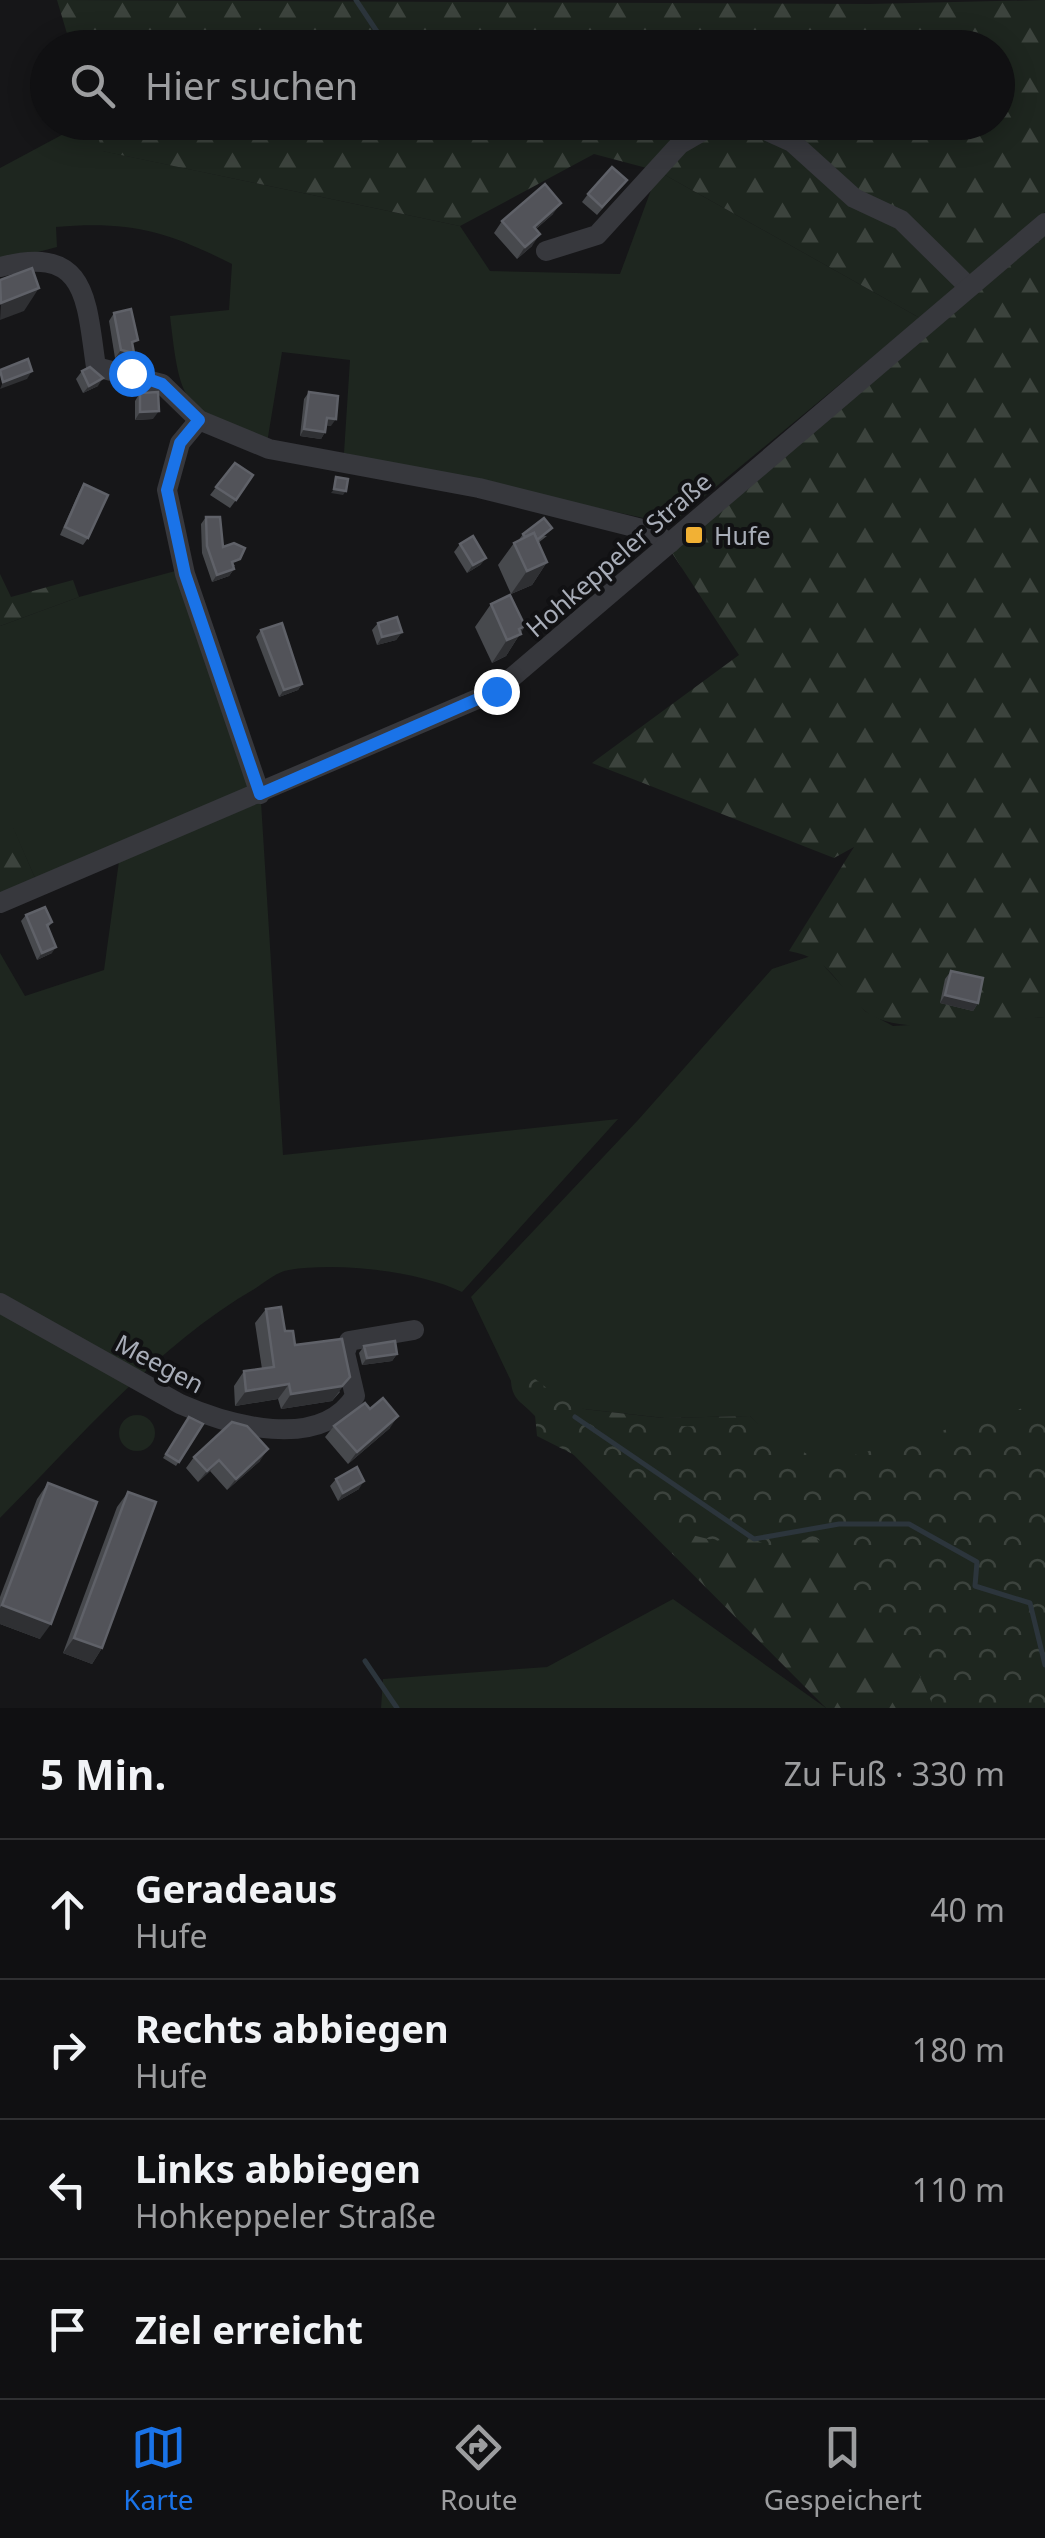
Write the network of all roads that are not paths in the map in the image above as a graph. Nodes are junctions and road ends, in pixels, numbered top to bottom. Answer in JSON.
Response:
{"nodes":[{"id":1,"x":687,"y":140,"type":"edge"},
{"id":2,"x":787,"y":140,"type":"edge"},
{"id":3,"x":1045,"y":222,"type":"edge"},
{"id":4,"x":546,"y":251,"type":"dead end"},
{"id":5,"x":0,"y":267,"type":"edge"},
{"id":6,"x":968,"y":287,"type":"junction"},
{"id":7,"x":199,"y":420,"type":"junction"},
{"id":8,"x":670,"y":543,"type":"junction"},
{"id":9,"x":260,"y":794,"type":"junction"},
{"id":10,"x":0,"y":903,"type":"edge"},
{"id":11,"x":0,"y":1303,"type":"edge"},
{"id":12,"x":414,"y":1330,"type":"dead end"}],
"edges":[{"from":1,"to":4,"type":"street"},
{"from":2,"to":6,"type":"street"},
{"from":3,"to":6,"type":"street","name":"Hohkeppeler Straße"},
{"from":5,"to":7,"type":"street"},
{"from":6,"to":8,"type":"street","name":"Hohkeppeler Straße"},
{"from":7,"to":8,"type":"street"},
{"from":7,"to":9,"type":"street"},
{"from":8,"to":9,"type":"street","name":"Hohkeppeler Straße"},
{"from":9,"to":10,"type":"street","name":"Hohkeppeler Straße"},
{"from":11,"to":12,"type":"street","name":"Meegen"}]}
